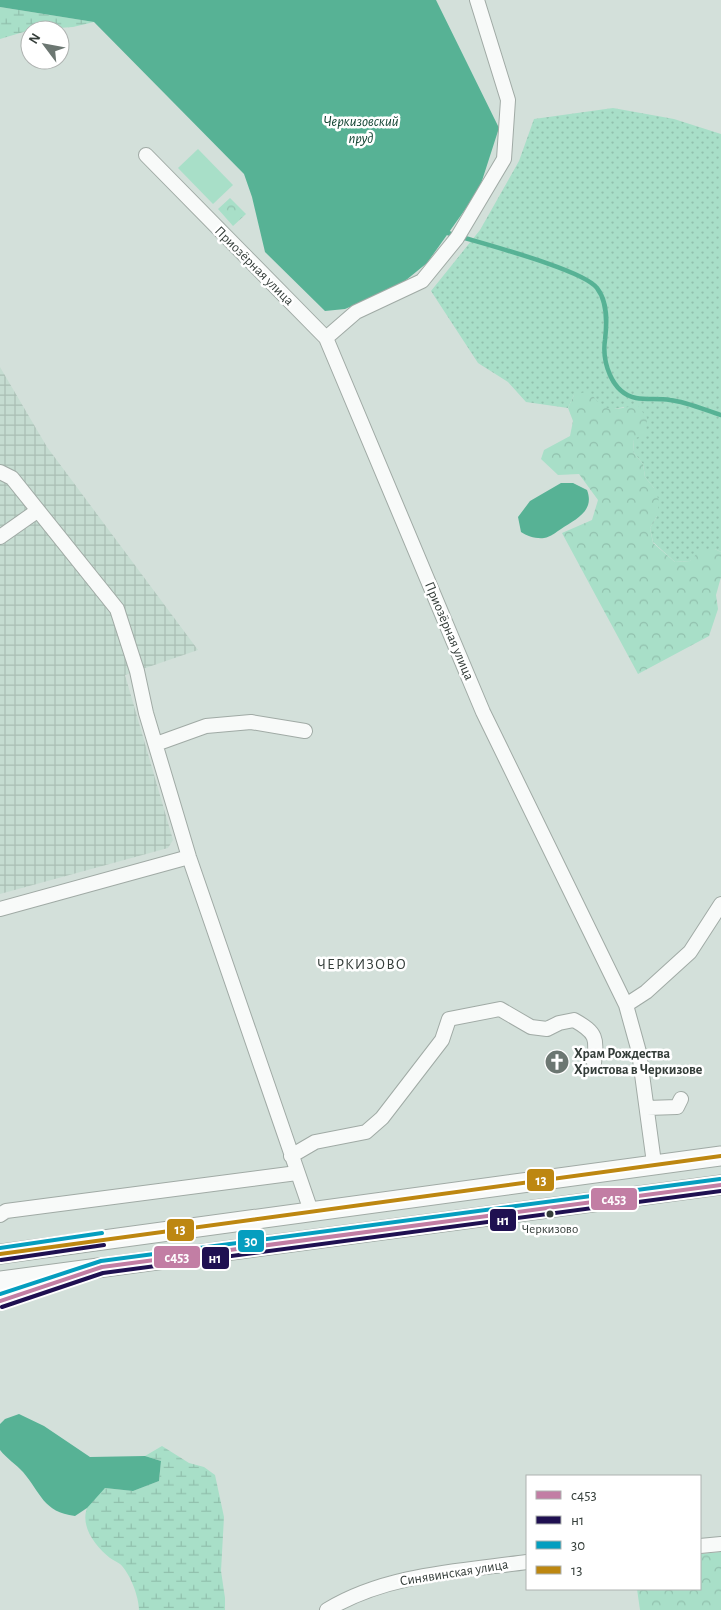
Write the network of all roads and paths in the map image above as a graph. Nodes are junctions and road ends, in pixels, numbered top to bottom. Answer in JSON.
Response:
{"nodes":[{"id":1,"x":477,"y":0,"type":"edge"},
{"id":2,"x":146,"y":155,"type":"dead end"},
{"id":3,"x":326,"y":338,"type":"junction"},
{"id":4,"x":0,"y":472,"type":"edge"},
{"id":5,"x":36,"y":511,"type":"junction"},
{"id":6,"x":0,"y":537,"type":"edge"},
{"id":7,"x":305,"y":731,"type":"dead end"},
{"id":8,"x":156,"y":744,"type":"junction"},
{"id":9,"x":189,"y":857,"type":"junction"},
{"id":10,"x":721,"y":904,"type":"edge"},
{"id":11,"x":0,"y":909,"type":"edge"},
{"id":12,"x":626,"y":1005,"type":"junction"},
{"id":13,"x":594,"y":1063,"type":"dead end"},
{"id":14,"x":681,"y":1099,"type":"dead end"},
{"id":15,"x":646,"y":1108,"type":"junction"},
{"id":16,"x":291,"y":1156,"type":"junction"},
{"id":17,"x":721,"y":1156,"type":"edge"},
{"id":18,"x":654,"y":1163,"type":"junction"},
{"id":19,"x":297,"y":1173,"type":"junction"},
{"id":20,"x":721,"y":1184,"type":"edge"},
{"id":21,"x":311,"y":1211,"type":"junction"},
{"id":22,"x":0,"y":1215,"type":"edge"},
{"id":23,"x":0,"y":1254,"type":"edge"},
{"id":24,"x":102,"y":1267,"type":"junction"},
{"id":25,"x":0,"y":1281,"type":"edge"},
{"id":26,"x":0,"y":1301,"type":"edge"},
{"id":27,"x":721,"y":1544,"type":"edge"},
{"id":28,"x":701,"y":1546,"type":"edge"},
{"id":29,"x":526,"y":1562,"type":"edge"},
{"id":30,"x":327,"y":1610,"type":"edge"}],
"edges":[{"from":1,"to":3,"type":"street"},
{"from":2,"to":3,"type":"street","name":"Приозёрная улица"},
{"from":3,"to":12,"type":"street","name":"Приозёрная улица"},
{"from":4,"to":5,"type":"street"},
{"from":5,"to":6,"type":"street"},
{"from":5,"to":8,"type":"street"},
{"from":7,"to":8,"type":"street"},
{"from":8,"to":9,"type":"street"},
{"from":9,"to":11,"type":"street"},
{"from":9,"to":16,"type":"street"},
{"from":10,"to":12,"type":"street"},
{"from":12,"to":15,"type":"street","name":"Приозёрная улица"},
{"from":13,"to":16,"type":"street"},
{"from":14,"to":15,"type":"street"},
{"from":15,"to":18,"type":"street","name":"Приозёрная улица"},
{"from":16,"to":19,"type":"street"},
{"from":17,"to":18,"type":"highway"},
{"from":18,"to":21,"type":"highway"},
{"from":19,"to":21,"type":"street"},
{"from":19,"to":22,"type":"street"},
{"from":20,"to":24,"type":"highway"},
{"from":21,"to":23,"type":"highway"},
{"from":24,"to":25,"type":"highway"},
{"from":24,"to":26,"type":"main road"},
{"from":27,"to":28,"type":"street"},
{"from":29,"to":30,"type":"street","name":"Синявинская улица"}]}
